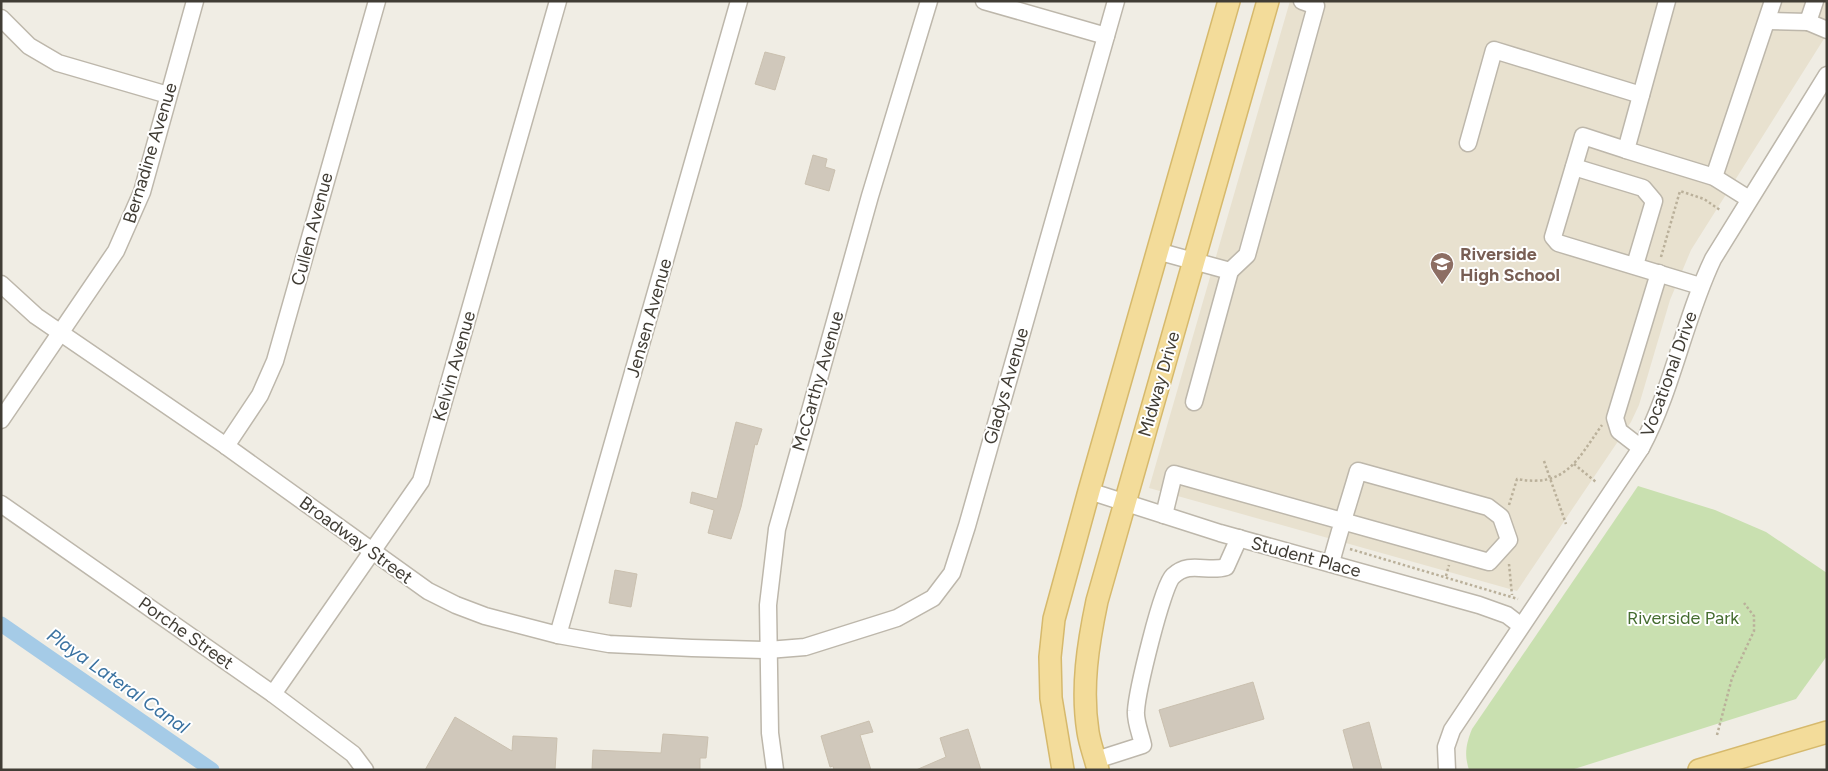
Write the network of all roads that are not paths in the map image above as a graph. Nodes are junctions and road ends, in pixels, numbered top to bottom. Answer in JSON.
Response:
{"nodes":[{"id":1,"x":195,"y":1,"type":"edge"},
{"id":2,"x":377,"y":1,"type":"edge"},
{"id":3,"x":558,"y":1,"type":"edge"},
{"id":4,"x":740,"y":1,"type":"edge"},
{"id":5,"x":929,"y":1,"type":"edge"},
{"id":6,"x":984,"y":1,"type":"edge"},
{"id":7,"x":1116,"y":1,"type":"edge"},
{"id":8,"x":1229,"y":1,"type":"edge"},
{"id":9,"x":1268,"y":1,"type":"edge"},
{"id":10,"x":1302,"y":1,"type":"edge"},
{"id":11,"x":1667,"y":1,"type":"edge"},
{"id":12,"x":1774,"y":1,"type":"edge"},
{"id":13,"x":1816,"y":1,"type":"edge"},
{"id":14,"x":1,"y":18,"type":"edge"},
{"id":15,"x":1767,"y":21,"type":"junction"},
{"id":16,"x":1808,"y":22,"type":"junction"},
{"id":17,"x":1827,"y":30,"type":"edge"},
{"id":18,"x":1106,"y":36,"type":"junction"},
{"id":19,"x":1827,"y":75,"type":"edge"},
{"id":20,"x":168,"y":95,"type":"junction"},
{"id":21,"x":1641,"y":95,"type":"junction"},
{"id":22,"x":1468,"y":143,"type":"dead end"},
{"id":23,"x":1626,"y":150,"type":"junction"},
{"id":24,"x":1574,"y":167,"type":"junction"},
{"id":25,"x":1714,"y":177,"type":"junction"},
{"id":26,"x":1749,"y":199,"type":"junction"},
{"id":27,"x":1157,"y":251,"type":"junction"},
{"id":28,"x":1193,"y":262,"type":"junction"},
{"id":29,"x":1647,"y":269,"type":"junction"},
{"id":30,"x":1230,"y":271,"type":"junction"},
{"id":31,"x":1,"y":284,"type":"edge"},
{"id":32,"x":1700,"y":286,"type":"junction"},
{"id":33,"x":59,"y":331,"type":"junction"},
{"id":34,"x":1194,"y":402,"type":"dead end"},
{"id":35,"x":1,"y":420,"type":"edge"},
{"id":36,"x":226,"y":446,"type":"junction"},
{"id":37,"x":1641,"y":448,"type":"junction"},
{"id":38,"x":1089,"y":491,"type":"junction"},
{"id":39,"x":1125,"y":502,"type":"junction"},
{"id":40,"x":1,"y":504,"type":"edge"},
{"id":41,"x":1164,"y":515,"type":"junction"},
{"id":42,"x":1343,"y":521,"type":"junction"},
{"id":43,"x":1239,"y":538,"type":"junction"},
{"id":44,"x":372,"y":552,"type":"junction"},
{"id":45,"x":1331,"y":563,"type":"junction"},
{"id":46,"x":1520,"y":625,"type":"junction"},
{"id":47,"x":558,"y":635,"type":"junction"},
{"id":48,"x":768,"y":650,"type":"junction"},
{"id":49,"x":273,"y":694,"type":"junction"},
{"id":50,"x":1827,"y":732,"type":"edge"},
{"id":51,"x":1097,"y":765,"type":"edge"},
{"id":52,"x":365,"y":770,"type":"edge"},
{"id":53,"x":775,"y":770,"type":"edge"},
{"id":54,"x":1063,"y":770,"type":"edge"},
{"id":55,"x":1447,"y":770,"type":"edge"},
{"id":56,"x":1698,"y":770,"type":"edge"}],
"edges":[{"from":1,"to":20,"type":"street","name":"Bernadine Avenue"},
{"from":2,"to":36,"type":"street","name":"Cullen Avenue"},
{"from":3,"to":44,"type":"street","name":"Kelvin Avenue"},
{"from":4,"to":47,"type":"street","name":"Jensen Avenue"},
{"from":5,"to":48,"type":"street","name":"McCarthy Avenue"},
{"from":6,"to":18,"type":"street"},
{"from":7,"to":18,"type":"street","name":"Gladys Avenue"},
{"from":8,"to":27,"type":"main road"},
{"from":9,"to":28,"type":"main road","name":"Midway Drive"},
{"from":10,"to":30,"type":"street"},
{"from":11,"to":21,"type":"street"},
{"from":12,"to":15,"type":"street"},
{"from":13,"to":16,"type":"street"},
{"from":14,"to":20,"type":"street"},
{"from":15,"to":16,"type":"street"},
{"from":15,"to":25,"type":"street"},
{"from":16,"to":17,"type":"street"},
{"from":18,"to":48,"type":"street","name":"Gladys Avenue"},
{"from":19,"to":26,"type":"street","name":"Vocational Drive"},
{"from":20,"to":33,"type":"street","name":"Bernadine Avenue"},
{"from":21,"to":22,"type":"street"},
{"from":21,"to":23,"type":"street"},
{"from":23,"to":24,"type":"street"},
{"from":23,"to":25,"type":"street"},
{"from":24,"to":29,"type":"street"},
{"from":24,"to":29,"type":"street"},
{"from":25,"to":26,"type":"street"},
{"from":26,"to":32,"type":"street","name":"Vocational Drive"},
{"from":27,"to":28,"type":"street"},
{"from":27,"to":38,"type":"main road"},
{"from":28,"to":30,"type":"street"},
{"from":28,"to":39,"type":"main road","name":"Midway Drive"},
{"from":29,"to":32,"type":"street"},
{"from":29,"to":37,"type":"street"},
{"from":30,"to":34,"type":"street"},
{"from":31,"to":33,"type":"street","name":"Broadway Street"},
{"from":32,"to":37,"type":"street","name":"Vocational Drive"},
{"from":33,"to":35,"type":"street","name":"Bernadine Avenue"},
{"from":33,"to":36,"type":"street","name":"Broadway Street"},
{"from":36,"to":44,"type":"street","name":"Broadway Street"},
{"from":37,"to":46,"type":"street","name":"Vocational Drive"},
{"from":38,"to":39,"type":"street","name":"Student Place"},
{"from":38,"to":54,"type":"main road"},
{"from":39,"to":41,"type":"street","name":"Student Place"},
{"from":39,"to":51,"type":"main road","name":"Midway Drive"},
{"from":40,"to":49,"type":"street","name":"Porche Street"},
{"from":41,"to":42,"type":"street"},
{"from":41,"to":43,"type":"street","name":"Student Place"},
{"from":42,"to":42,"type":"street"},
{"from":42,"to":45,"type":"street"},
{"from":43,"to":45,"type":"street","name":"Student Place"},
{"from":43,"to":51,"type":"street"},
{"from":44,"to":47,"type":"street","name":"Broadway Street"},
{"from":44,"to":49,"type":"street","name":"Kelvin Avenue"},
{"from":45,"to":46,"type":"street","name":"Student Place"},
{"from":46,"to":55,"type":"street","name":"Vocational Drive"},
{"from":47,"to":48,"type":"street","name":"Broadway Street"},
{"from":48,"to":53,"type":"street","name":"McCarthy Avenue"},
{"from":49,"to":52,"type":"street","name":"Porche Street"},
{"from":50,"to":56,"type":"main road"}]}
